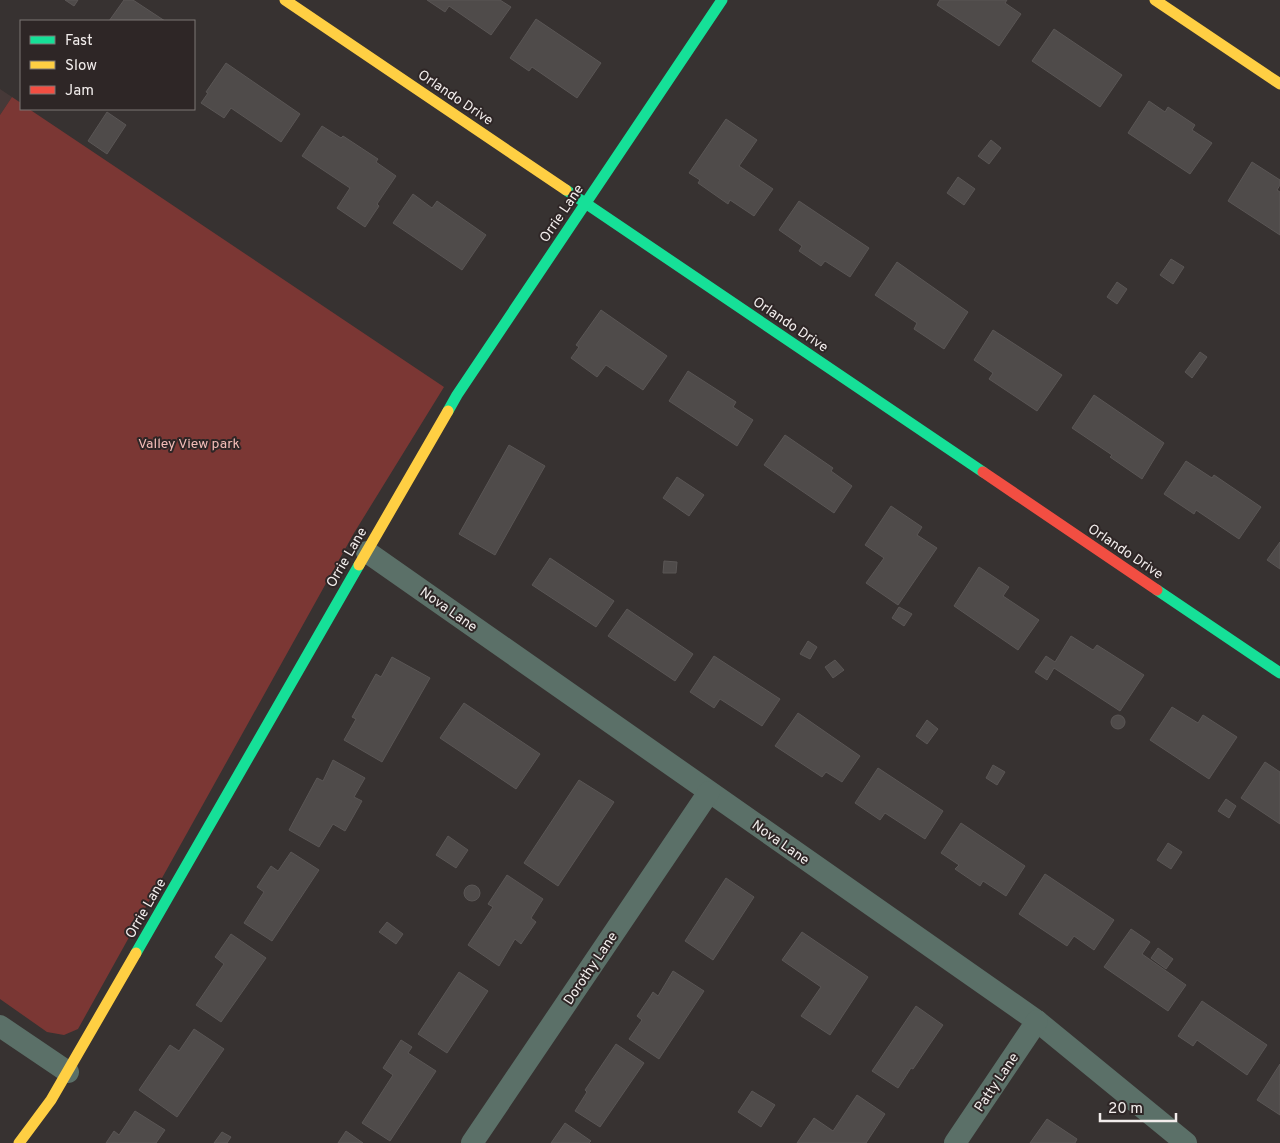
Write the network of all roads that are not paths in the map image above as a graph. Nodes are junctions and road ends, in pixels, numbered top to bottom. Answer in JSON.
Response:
{"nodes":[{"id":1,"x":285,"y":0,"type":"edge"},
{"id":2,"x":722,"y":0,"type":"edge"},
{"id":3,"x":1155,"y":0,"type":"edge"},
{"id":4,"x":1277,"y":76,"type":"edge"},
{"id":5,"x":586,"y":202,"type":"junction"},
{"id":6,"x":367,"y":552,"type":"junction"},
{"id":7,"x":1280,"y":673,"type":"edge"},
{"id":8,"x":709,"y":792,"type":"junction"},
{"id":9,"x":1037,"y":1021,"type":"junction"},
{"id":10,"x":0,"y":1026,"type":"edge"},
{"id":11,"x":68,"y":1072,"type":"junction"},
{"id":12,"x":19,"y":1143,"type":"edge"},
{"id":13,"x":472,"y":1143,"type":"edge"},
{"id":14,"x":955,"y":1143,"type":"edge"},
{"id":15,"x":1186,"y":1143,"type":"edge"}],
"edges":[{"from":1,"to":5,"type":"street","name":"Orlando Drive"},
{"from":2,"to":5,"type":"street","name":"Orrie Lane"},
{"from":3,"to":4,"type":"street"},
{"from":5,"to":6,"type":"street","name":"Orrie Lane"},
{"from":5,"to":7,"type":"street","name":"Orlando Drive"},
{"from":6,"to":8,"type":"street","name":"Nova Lane"},
{"from":6,"to":11,"type":"street","name":"Orrie Lane"},
{"from":8,"to":9,"type":"street","name":"Nova Lane"},
{"from":8,"to":13,"type":"street","name":"Dorothy Lane"},
{"from":9,"to":14,"type":"street","name":"Patty Lane"},
{"from":9,"to":15,"type":"street","name":"Nova Lane"},
{"from":10,"to":11,"type":"street"},
{"from":11,"to":12,"type":"street","name":"Orrie Lane"}]}
